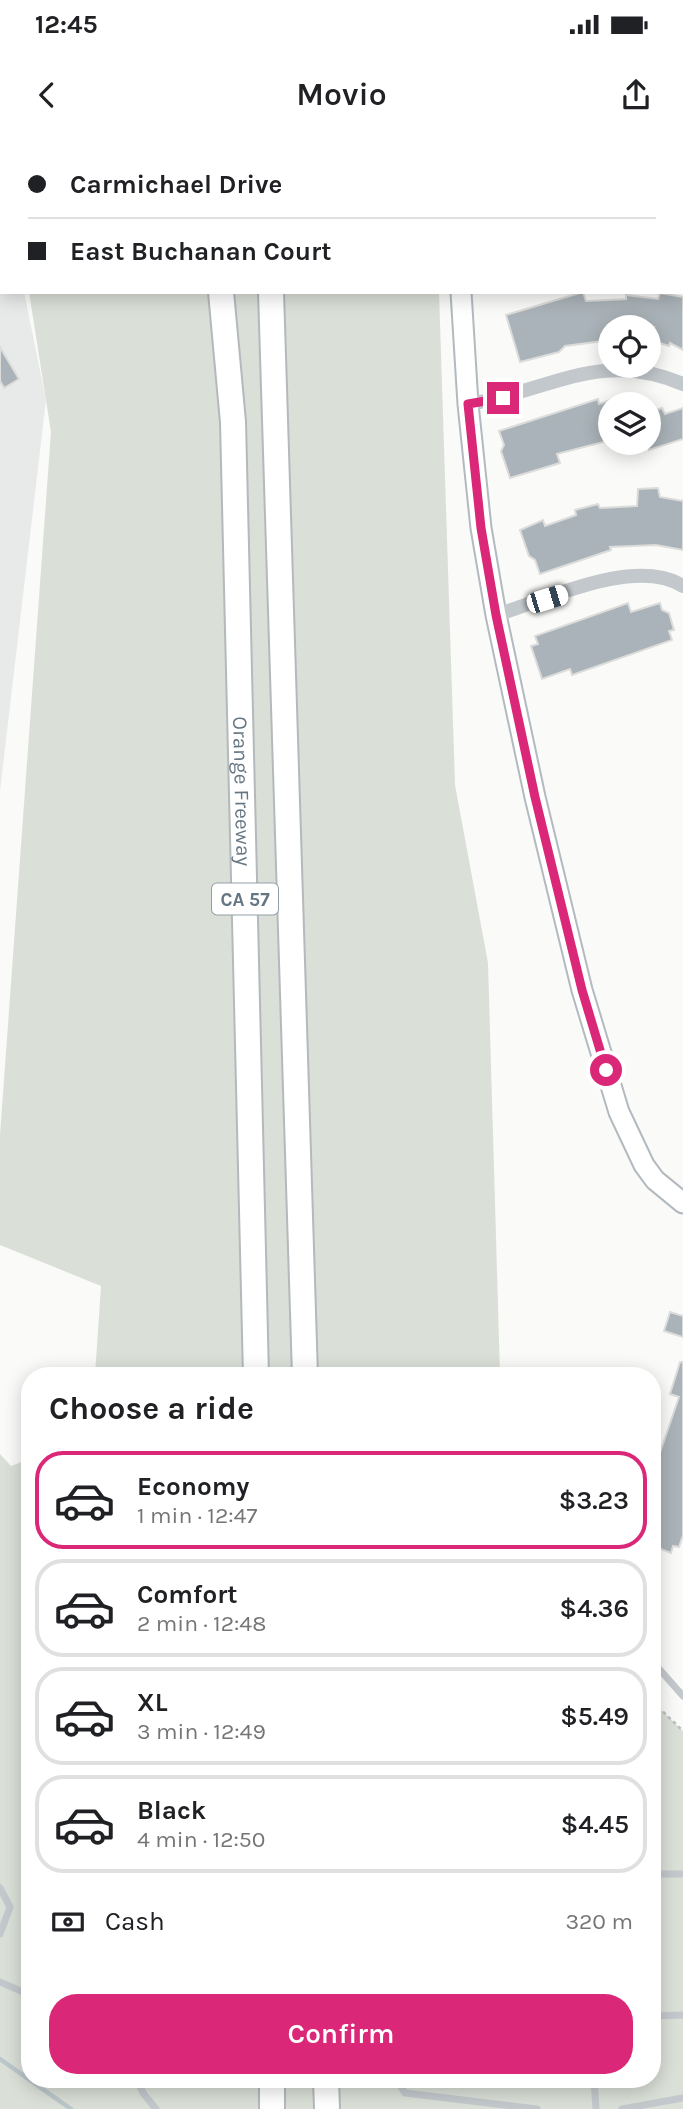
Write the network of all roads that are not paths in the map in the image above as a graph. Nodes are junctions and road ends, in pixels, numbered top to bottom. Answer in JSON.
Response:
{"nodes":[{"id":1,"x":209,"y":294,"type":"edge"},
{"id":2,"x":220,"y":294,"type":"edge"},
{"id":3,"x":461,"y":294,"type":"edge"},
{"id":4,"x":273,"y":298,"type":"edge"},
{"id":5,"x":683,"y":384,"type":"edge"},
{"id":6,"x":468,"y":404,"type":"junction"},
{"id":7,"x":233,"y":422,"type":"junction"},
{"id":8,"x":683,"y":586,"type":"edge"},
{"id":9,"x":496,"y":615,"type":"junction"},
{"id":10,"x":683,"y":1203,"type":"edge"},
{"id":11,"x":256,"y":1367,"type":"edge"},
{"id":12,"x":306,"y":1367,"type":"edge"},
{"id":13,"x":661,"y":1671,"type":"edge"},
{"id":14,"x":683,"y":1696,"type":"edge"},
{"id":15,"x":661,"y":1874,"type":"edge"},
{"id":16,"x":683,"y":1874,"type":"edge"},
{"id":17,"x":0,"y":1888,"type":"edge"},
{"id":18,"x":0,"y":1934,"type":"edge"},
{"id":19,"x":0,"y":1982,"type":"edge"},
{"id":20,"x":21,"y":1991,"type":"edge"},
{"id":21,"x":683,"y":2015,"type":"edge"},
{"id":22,"x":661,"y":2016,"type":"edge"},
{"id":23,"x":141,"y":2088,"type":"edge"},
{"id":24,"x":272,"y":2088,"type":"edge"},
{"id":25,"x":326,"y":2088,"type":"edge"},
{"id":26,"x":402,"y":2088,"type":"edge"},
{"id":27,"x":595,"y":2088,"type":"edge"},
{"id":28,"x":683,"y":2098,"type":"edge"},
{"id":29,"x":272,"y":2107,"type":"edge"},
{"id":30,"x":327,"y":2107,"type":"edge"},
{"id":31,"x":156,"y":2109,"type":"edge"},
{"id":32,"x":537,"y":2109,"type":"edge"},
{"id":33,"x":596,"y":2109,"type":"edge"},
{"id":34,"x":622,"y":2109,"type":"edge"}],
"edges":[{"from":1,"to":7,"type":"highway"},
{"from":2,"to":7,"type":"highway","name":"Orange Freeway","number":"CA 57"},
{"from":3,"to":6,"type":"street"},
{"from":4,"to":12,"type":"highway","number":"CA 57"},
{"from":5,"to":6,"type":"street"},
{"from":6,"to":9,"type":"street"},
{"from":7,"to":11,"type":"highway","name":"Orange Freeway","number":"CA 57"},
{"from":8,"to":9,"type":"street"},
{"from":9,"to":10,"type":"street"},
{"from":13,"to":14,"type":"lane"},
{"from":15,"to":16,"type":"lane"},
{"from":17,"to":18,"type":"lane"},
{"from":19,"to":20,"type":"lane"},
{"from":21,"to":22,"type":"lane"},
{"from":23,"to":31,"type":"lane"},
{"from":24,"to":29,"type":"highway"},
{"from":25,"to":30,"type":"highway"},
{"from":26,"to":32,"type":"lane"},
{"from":27,"to":33,"type":"lane"},
{"from":28,"to":34,"type":"lane"}]}
